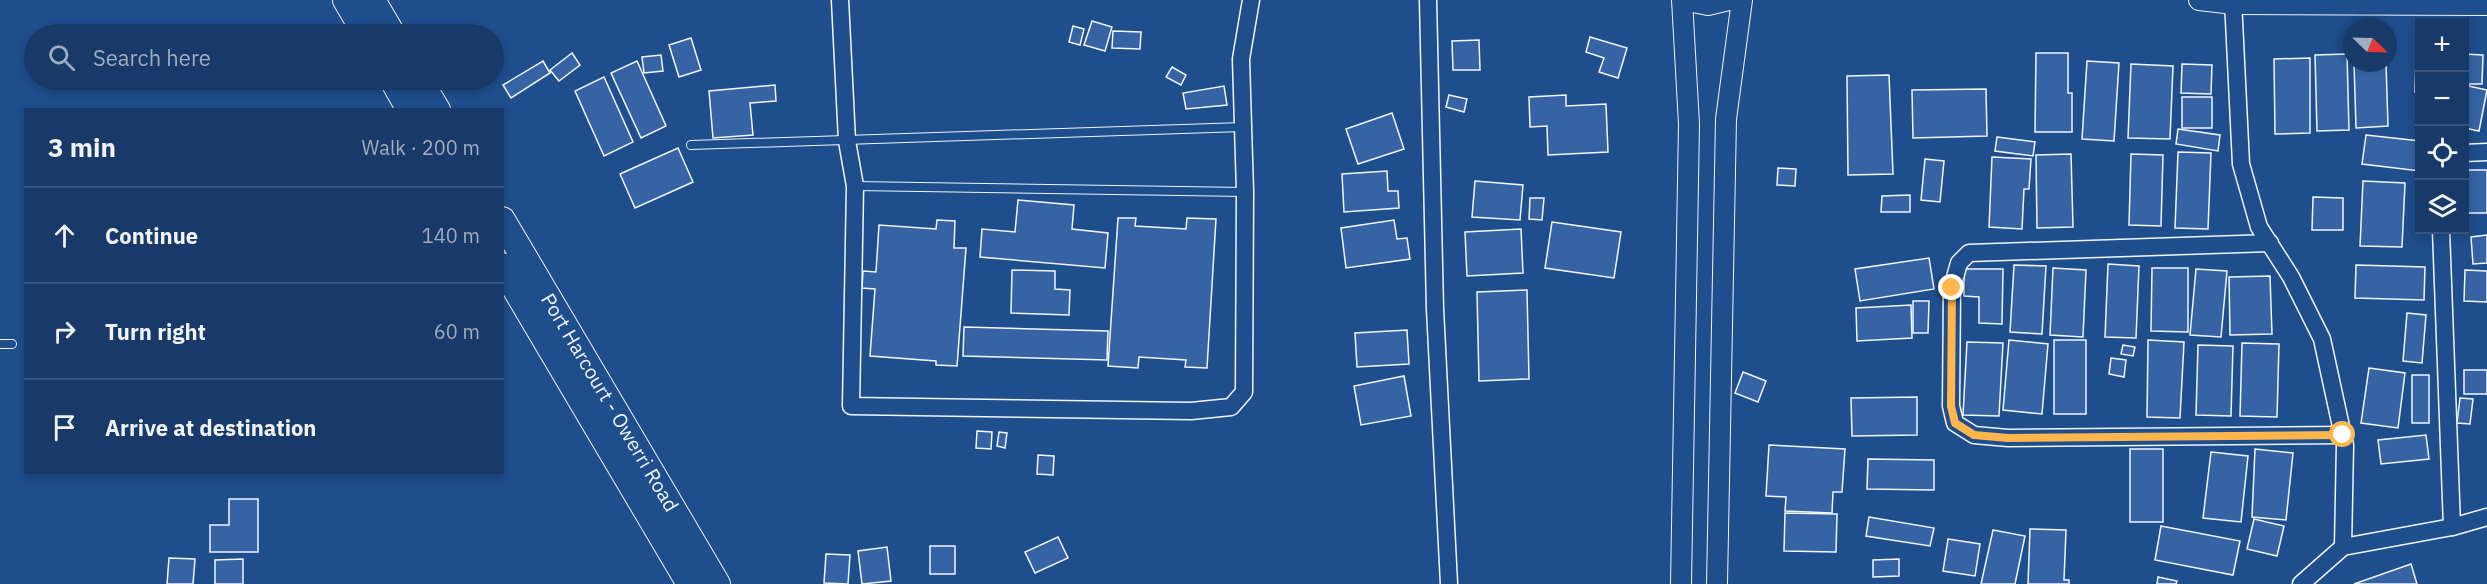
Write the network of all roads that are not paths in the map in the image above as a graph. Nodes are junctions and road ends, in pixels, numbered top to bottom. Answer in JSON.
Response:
{"nodes":[{"id":1,"x":346,"y":0,"type":"edge"},
{"id":2,"x":372,"y":0,"type":"edge"},
{"id":3,"x":840,"y":0,"type":"edge"},
{"id":4,"x":1251,"y":0,"type":"edge"},
{"id":5,"x":1428,"y":0,"type":"edge"},
{"id":6,"x":1683,"y":0,"type":"edge"},
{"id":7,"x":1729,"y":0,"type":"edge"},
{"id":8,"x":1742,"y":0,"type":"edge"},
{"id":9,"x":2199,"y":0,"type":"edge"},
{"id":10,"x":2234,"y":2,"type":"edge"},
{"id":11,"x":2487,"y":4,"type":"edge"},
{"id":12,"x":360,"y":24,"type":"edge"},
{"id":13,"x":386,"y":24,"type":"edge"},
{"id":14,"x":399,"y":90,"type":"edge"},
{"id":15,"x":425,"y":90,"type":"edge"},
{"id":16,"x":409,"y":108,"type":"edge"},
{"id":17,"x":436,"y":108,"type":"edge"},
{"id":18,"x":1243,"y":127,"type":"junction"},
{"id":19,"x":847,"y":141,"type":"junction"},
{"id":20,"x":691,"y":145,"type":"dead end"},
{"id":21,"x":2487,"y":152,"type":"edge"},
{"id":22,"x":2469,"y":153,"type":"edge"},
{"id":23,"x":855,"y":186,"type":"junction"},
{"id":24,"x":1245,"y":192,"type":"junction"},
{"id":25,"x":504,"y":223,"type":"edge"},
{"id":26,"x":2441,"y":234,"type":"edge"},
{"id":27,"x":2270,"y":243,"type":"junction"},
{"id":28,"x":504,"y":269,"type":"edge"},
{"id":29,"x":12,"y":344,"type":"dead end"},
{"id":30,"x":0,"y":345,"type":"edge"},
{"id":31,"x":2343,"y":435,"type":"junction"},
{"id":32,"x":2487,"y":517,"type":"edge"},
{"id":33,"x":2452,"y":527,"type":"junction"},
{"id":34,"x":2343,"y":547,"type":"junction"},
{"id":35,"x":690,"y":584,"type":"edge"},
{"id":36,"x":717,"y":584,"type":"edge"},
{"id":37,"x":1449,"y":584,"type":"edge"},
{"id":38,"x":1681,"y":584,"type":"edge"},
{"id":39,"x":1717,"y":584,"type":"edge"},
{"id":40,"x":2301,"y":584,"type":"edge"}],
"edges":[{"from":1,"to":12,"type":"main road"},
{"from":2,"to":13,"type":"main road"},
{"from":3,"to":19,"type":"street"},
{"from":4,"to":18,"type":"street"},
{"from":5,"to":37,"type":"street"},
{"from":6,"to":7,"type":"street"},
{"from":6,"to":38,"type":"street"},
{"from":8,"to":39,"type":"street"},
{"from":9,"to":10,"type":"street"},
{"from":10,"to":11,"type":"street"},
{"from":10,"to":27,"type":"street"},
{"from":14,"to":16,"type":"main road"},
{"from":15,"to":17,"type":"main road"},
{"from":18,"to":19,"type":"lane"},
{"from":18,"to":24,"type":"street"},
{"from":19,"to":20,"type":"lane"},
{"from":19,"to":23,"type":"street"},
{"from":21,"to":22,"type":"street"},
{"from":23,"to":24,"type":"lane"},
{"from":23,"to":24,"type":"street"},
{"from":25,"to":36,"type":"main road","name":"Port Harcourt - Owerri Road"},
{"from":26,"to":33,"type":"street"},
{"from":27,"to":31,"type":"street"},
{"from":27,"to":31,"type":"street"},
{"from":28,"to":35,"type":"main road","name":"Port Harcourt - Owerri Road"},
{"from":29,"to":30,"type":"lane"},
{"from":31,"to":34,"type":"street"},
{"from":32,"to":33,"type":"street"},
{"from":33,"to":34,"type":"street"},
{"from":34,"to":40,"type":"street"}]}
